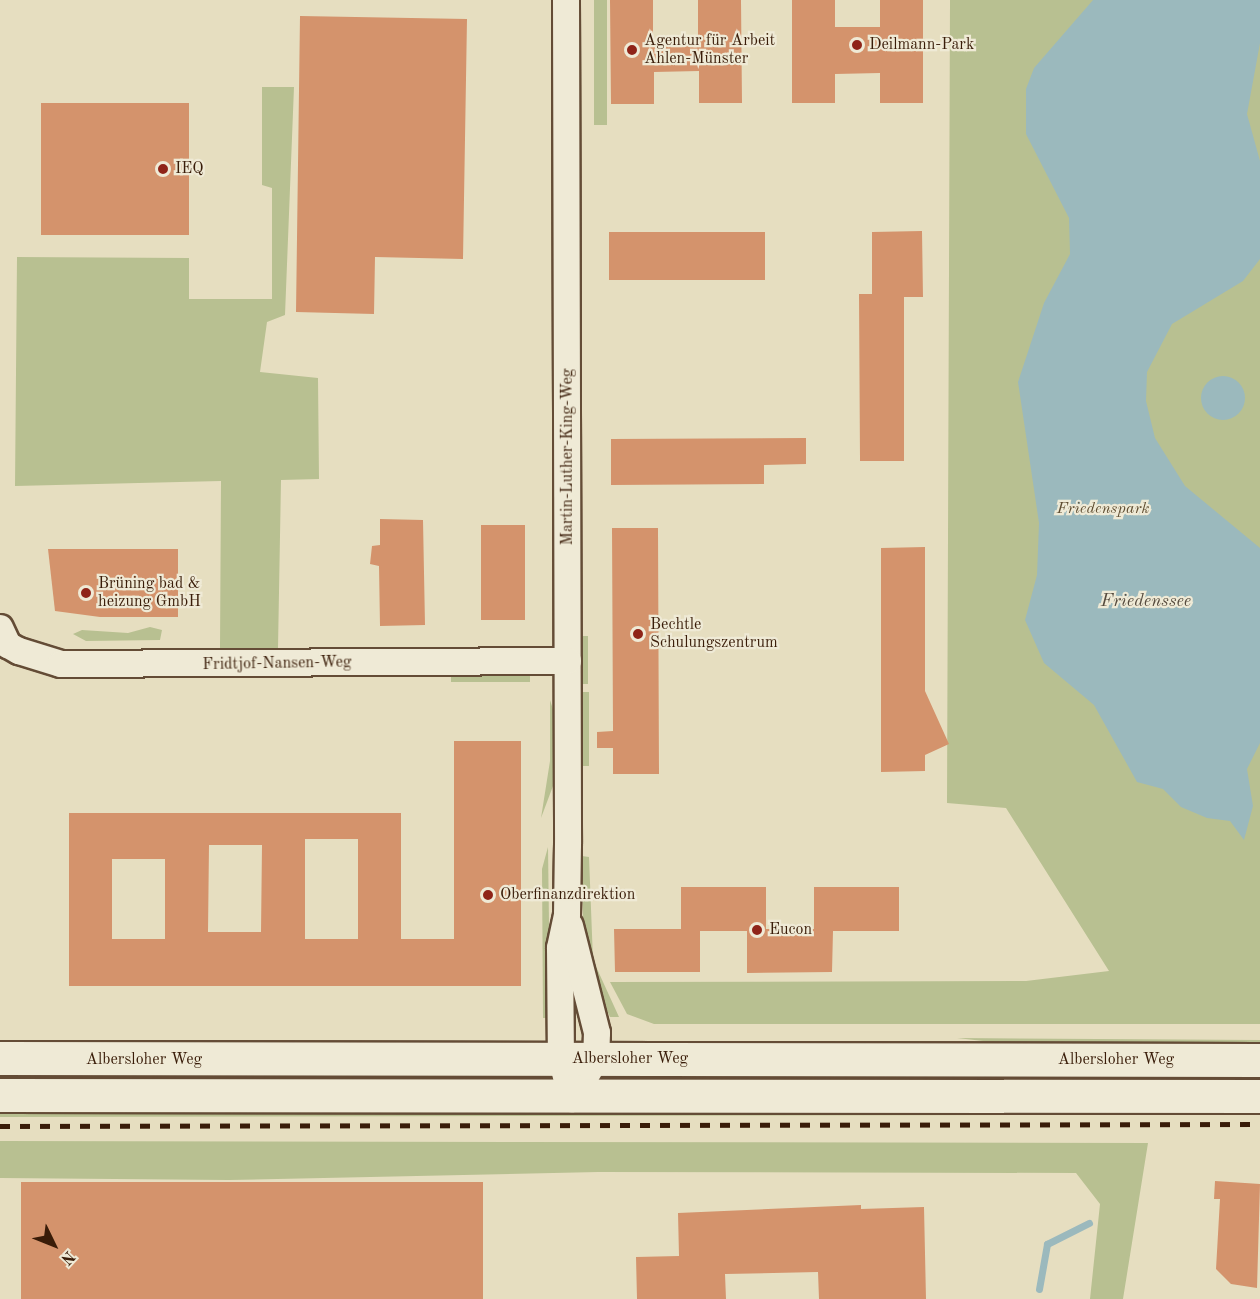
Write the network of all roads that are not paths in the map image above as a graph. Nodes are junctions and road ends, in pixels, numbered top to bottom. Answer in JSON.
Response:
{"nodes":[{"id":1,"x":566,"y":0,"type":"edge"},
{"id":2,"x":0,"y":628,"type":"edge"},
{"id":3,"x":568,"y":661,"type":"junction"},
{"id":4,"x":567,"y":915,"type":"junction"},
{"id":5,"x":0,"y":1058,"type":"edge"},
{"id":6,"x":561,"y":1058,"type":"junction"},
{"id":7,"x":596,"y":1059,"type":"junction"},
{"id":8,"x":1260,"y":1060,"type":"edge"},
{"id":9,"x":0,"y":1095,"type":"edge"},
{"id":10,"x":1260,"y":1096,"type":"edge"},
{"id":11,"x":572,"y":1099,"type":"junction"}],
"edges":[{"from":1,"to":3,"type":"street","name":"Martin-Luther-King-Weg"},
{"from":2,"to":3,"type":"street","name":"Fridtjof-Nansen-Weg"},
{"from":3,"to":4,"type":"street","name":"Martin-Luther-King-Weg"},
{"from":4,"to":6,"type":"street","name":"Martin-Luther-King-Weg"},
{"from":4,"to":7,"type":"street","name":"Martin-Luther-King-Weg"},
{"from":5,"to":6,"type":"main road","name":"Albersloher Weg"},
{"from":6,"to":7,"type":"main road","name":"Albersloher Weg"},
{"from":6,"to":11,"type":"street","name":"Martin-Luther-King-Weg"},
{"from":7,"to":8,"type":"main road","name":"Albersloher Weg"},
{"from":7,"to":11,"type":"street","name":"Martin-Luther-King-Weg"},
{"from":9,"to":11,"type":"main road"},
{"from":10,"to":11,"type":"main road"}]}
